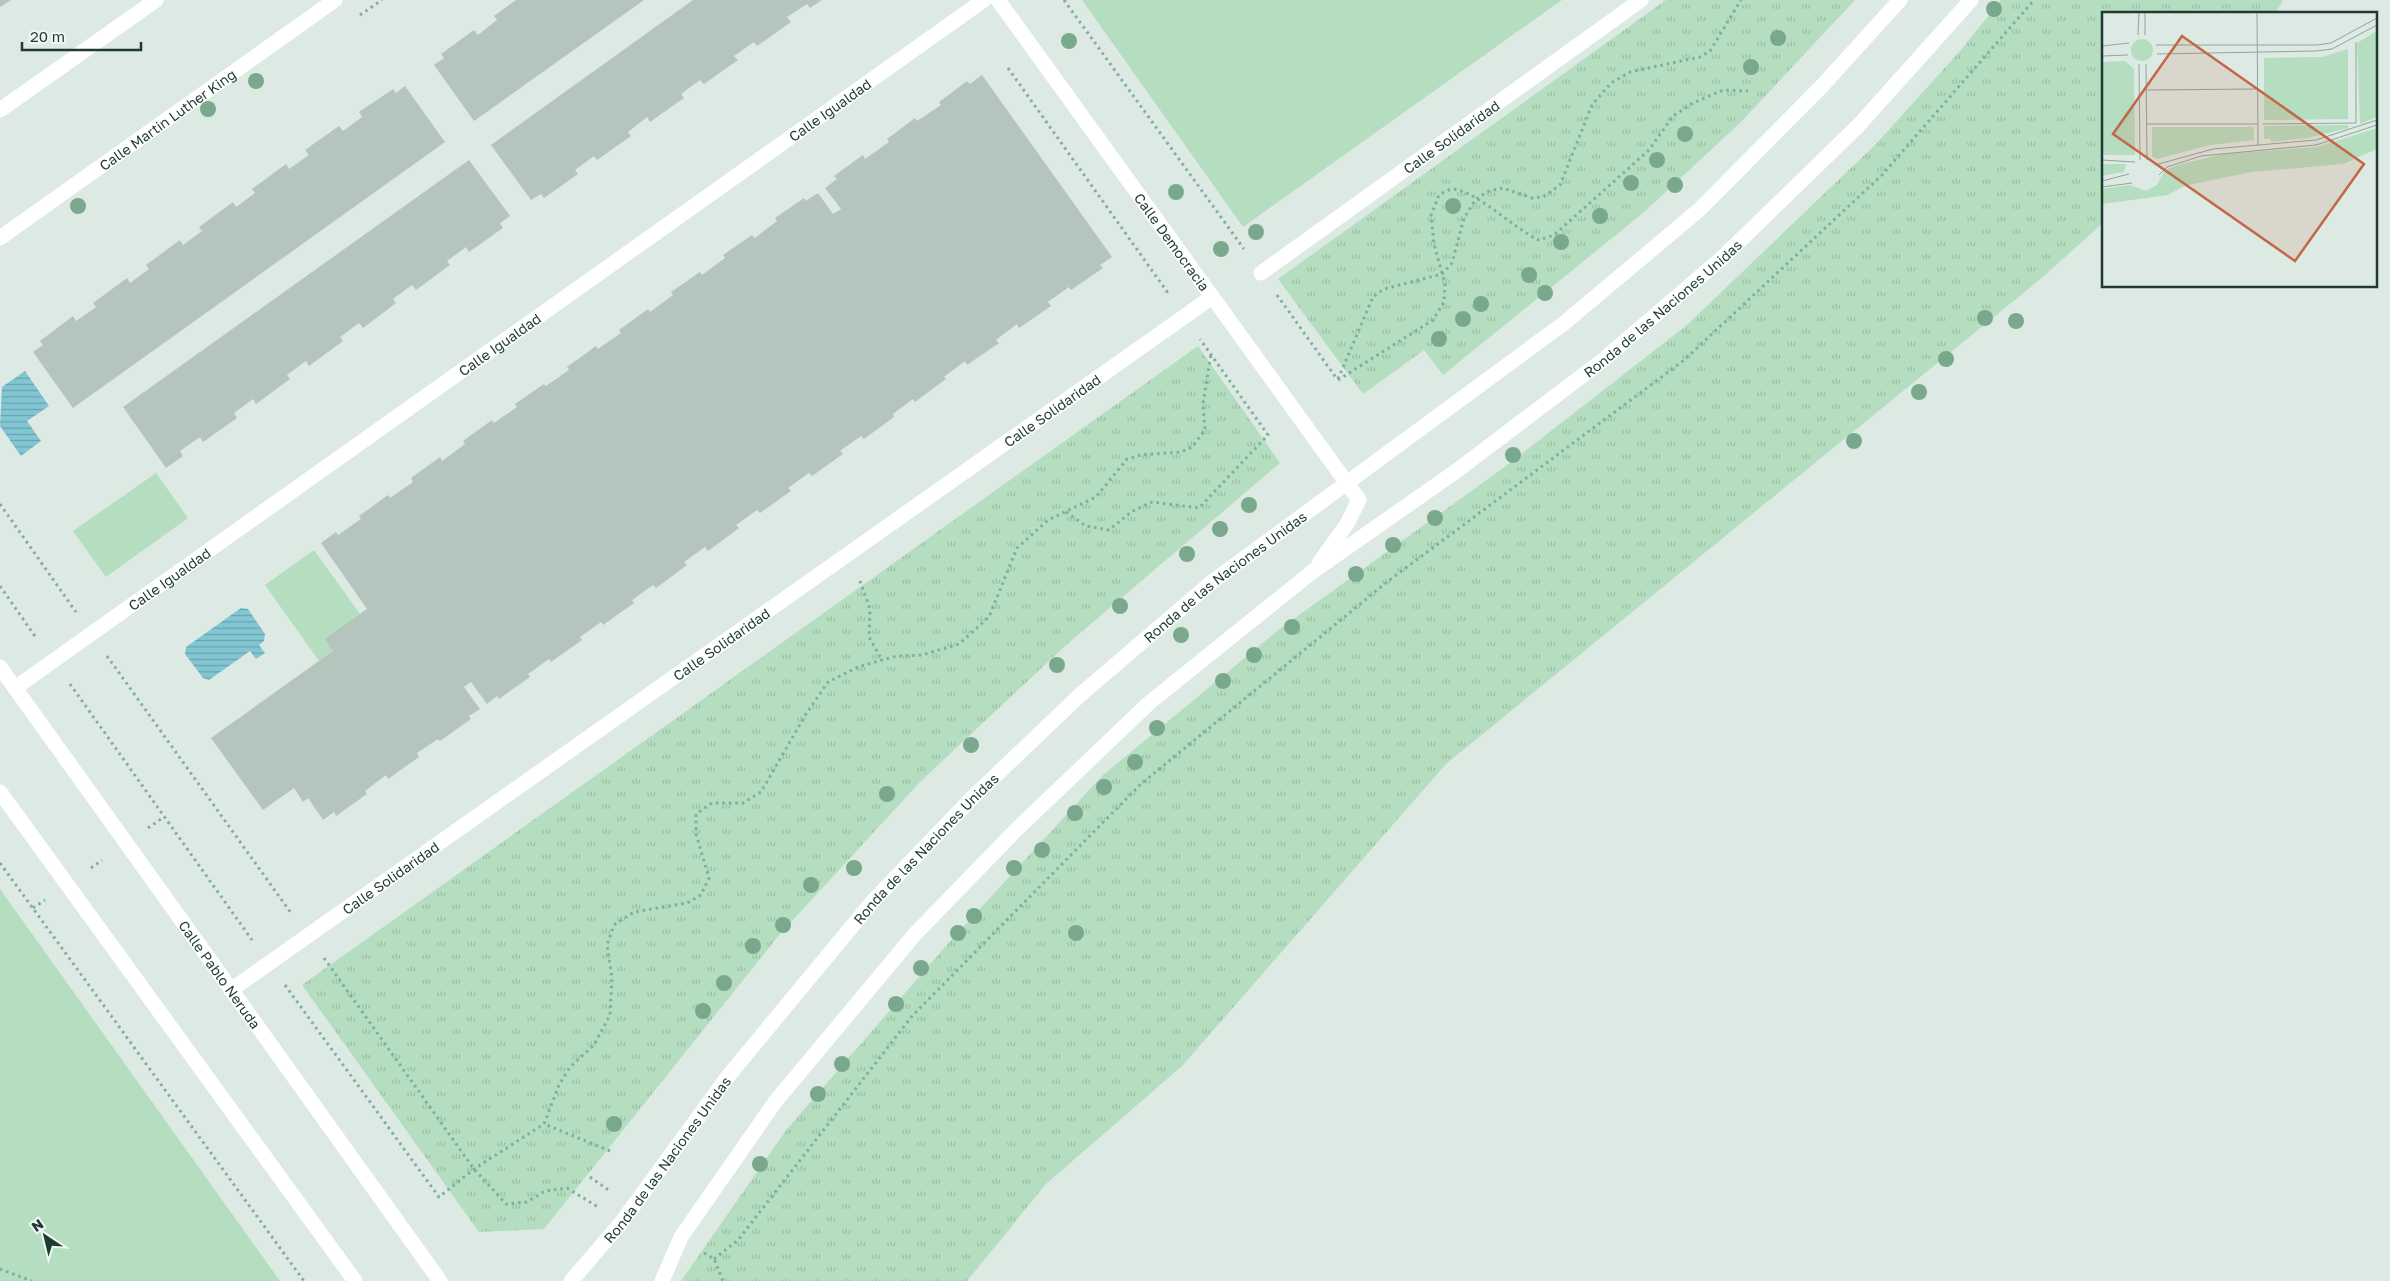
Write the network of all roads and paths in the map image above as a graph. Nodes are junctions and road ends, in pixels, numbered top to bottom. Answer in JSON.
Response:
{"nodes":[{"id":1,"x":156,"y":0,"type":"edge"},
{"id":2,"x":335,"y":0,"type":"edge"},
{"id":3,"x":984,"y":0,"type":"edge"},
{"id":4,"x":998,"y":0,"type":"edge"},
{"id":5,"x":1064,"y":0,"type":"edge"},
{"id":6,"x":1641,"y":0,"type":"edge"},
{"id":7,"x":1741,"y":0,"type":"edge"},
{"id":8,"x":1900,"y":0,"type":"edge"},
{"id":9,"x":1971,"y":0,"type":"edge"},
{"id":10,"x":2034,"y":0,"type":"edge"},
{"id":11,"x":1003,"y":59,"type":"dead end"},
{"id":12,"x":1748,"y":91,"type":"dead end"},
{"id":13,"x":0,"y":110,"type":"edge"},
{"id":14,"x":1476,"y":199,"type":"junction"},
{"id":15,"x":0,"y":238,"type":"edge"},
{"id":16,"x":1262,"y":273,"type":"junction"},
{"id":17,"x":1442,"y":274,"type":"junction"},
{"id":18,"x":1212,"y":297,"type":"junction"},
{"id":19,"x":1185,"y":317,"type":"junction"},
{"id":20,"x":1211,"y":354,"type":"junction"},
{"id":21,"x":1338,"y":380,"type":"junction"},
{"id":22,"x":1347,"y":483,"type":"junction"},
{"id":23,"x":0,"y":504,"type":"edge"},
{"id":24,"x":1066,"y":512,"type":"junction"},
{"id":25,"x":850,"y":553,"type":"junction"},
{"id":26,"x":1312,"y":572,"type":"junction"},
{"id":27,"x":0,"y":586,"type":"edge"},
{"id":28,"x":92,"y":634,"type":"junction"},
{"id":29,"x":882,"y":660,"type":"junction"},
{"id":30,"x":53,"y":661,"type":"junction"},
{"id":31,"x":0,"y":667,"type":"edge"},
{"id":32,"x":15,"y":688,"type":"junction"},
{"id":33,"x":0,"y":792,"type":"edge"},
{"id":34,"x":164,"y":817,"type":"junction"},
{"id":35,"x":126,"y":843,"type":"junction"},
{"id":36,"x":0,"y":863,"type":"edge"},
{"id":37,"x":67,"y":884,"type":"junction"},
{"id":38,"x":33,"y":908,"type":"junction"},
{"id":39,"x":307,"y":935,"type":"junction"},
{"id":40,"x":269,"y":963,"type":"junction"},
{"id":41,"x":231,"y":990,"type":"junction"},
{"id":42,"x":544,"y":1124,"type":"junction"},
{"id":43,"x":610,"y":1151,"type":"dead end"},
{"id":44,"x":474,"y":1170,"type":"junction"},
{"id":45,"x":597,"y":1206,"type":"dead end"},
{"id":46,"x":0,"y":1270,"type":"edge"},
{"id":47,"x":32,"y":1281,"type":"edge"},
{"id":48,"x":304,"y":1281,"type":"edge"},
{"id":49,"x":355,"y":1281,"type":"edge"},
{"id":50,"x":440,"y":1281,"type":"edge"},
{"id":51,"x":572,"y":1281,"type":"edge"},
{"id":52,"x":662,"y":1281,"type":"edge"},
{"id":53,"x":723,"y":1281,"type":"edge"}],
"edges":[{"from":1,"to":13,"type":"street"},
{"from":2,"to":15,"type":"street","name":"Calle Martin Luther King"},
{"from":3,"to":28,"type":"street","name":"Calle Igualdad"},
{"from":4,"to":18,"type":"street","name":"Calle Democracia"},
{"from":5,"to":16,"type":"path"},
{"from":6,"to":16,"type":"street","name":"Calle Solidaridad"},
{"from":7,"to":14,"type":"path"},
{"from":8,"to":22,"type":"street","name":"Ronda de las Naciones Unidas"},
{"from":9,"to":26,"type":"street","name":"Ronda de las Naciones Unidas"},
{"from":10,"to":53,"type":"path"},
{"from":11,"to":19,"type":"path"},
{"from":12,"to":14,"type":"path"},
{"from":14,"to":17,"type":"path"},
{"from":14,"to":17,"type":"path"},
{"from":16,"to":21,"type":"path"},
{"from":17,"to":21,"type":"path"},
{"from":17,"to":21,"type":"path"},
{"from":18,"to":19,"type":"street","name":"Calle Solidaridad"},
{"from":18,"to":22,"type":"street","name":"Calle Democracia"},
{"from":19,"to":20,"type":"path"},
{"from":19,"to":25,"type":"street","name":"Calle Solidaridad"},
{"from":20,"to":24,"type":"path"},
{"from":20,"to":24,"type":"path"},
{"from":22,"to":26,"type":"street","name":"Ronda de las Naciones Unidas"},
{"from":22,"to":51,"type":"street","name":"Ronda de las Naciones Unidas"},
{"from":23,"to":28,"type":"path"},
{"from":24,"to":29,"type":"path"},
{"from":25,"to":29,"type":"path"},
{"from":25,"to":39,"type":"street","name":"Calle Solidaridad"},
{"from":26,"to":52,"type":"street","name":"Ronda de las Naciones Unidas"},
{"from":27,"to":30,"type":"path"},
{"from":28,"to":30,"type":"street","name":"Calle Igualdad"},
{"from":28,"to":39,"type":"path"},
{"from":29,"to":42,"type":"path"},
{"from":30,"to":32,"type":"street","name":"Calle Igualdad"},
{"from":30,"to":34,"type":"path"},
{"from":31,"to":32,"type":"street","name":"Calle Pablo Neruda"},
{"from":32,"to":35,"type":"street","name":"Calle Pablo Neruda"},
{"from":33,"to":37,"type":"street"},
{"from":34,"to":35,"type":"path"},
{"from":34,"to":40,"type":"path"},
{"from":35,"to":37,"type":"path"},
{"from":35,"to":41,"type":"street","name":"Calle Pablo Neruda"},
{"from":36,"to":38,"type":"path"},
{"from":37,"to":38,"type":"path"},
{"from":37,"to":49,"type":"street"},
{"from":38,"to":48,"type":"path"},
{"from":39,"to":40,"type":"street","name":"Calle Solidaridad"},
{"from":39,"to":44,"type":"path"},
{"from":40,"to":41,"type":"street","name":"Calle Solidaridad"},
{"from":40,"to":44,"type":"path"},
{"from":41,"to":50,"type":"street","name":"Calle Pablo Neruda"},
{"from":42,"to":43,"type":"path"},
{"from":42,"to":44,"type":"path"},
{"from":44,"to":45,"type":"path"},
{"from":46,"to":47,"type":"path"}]}
